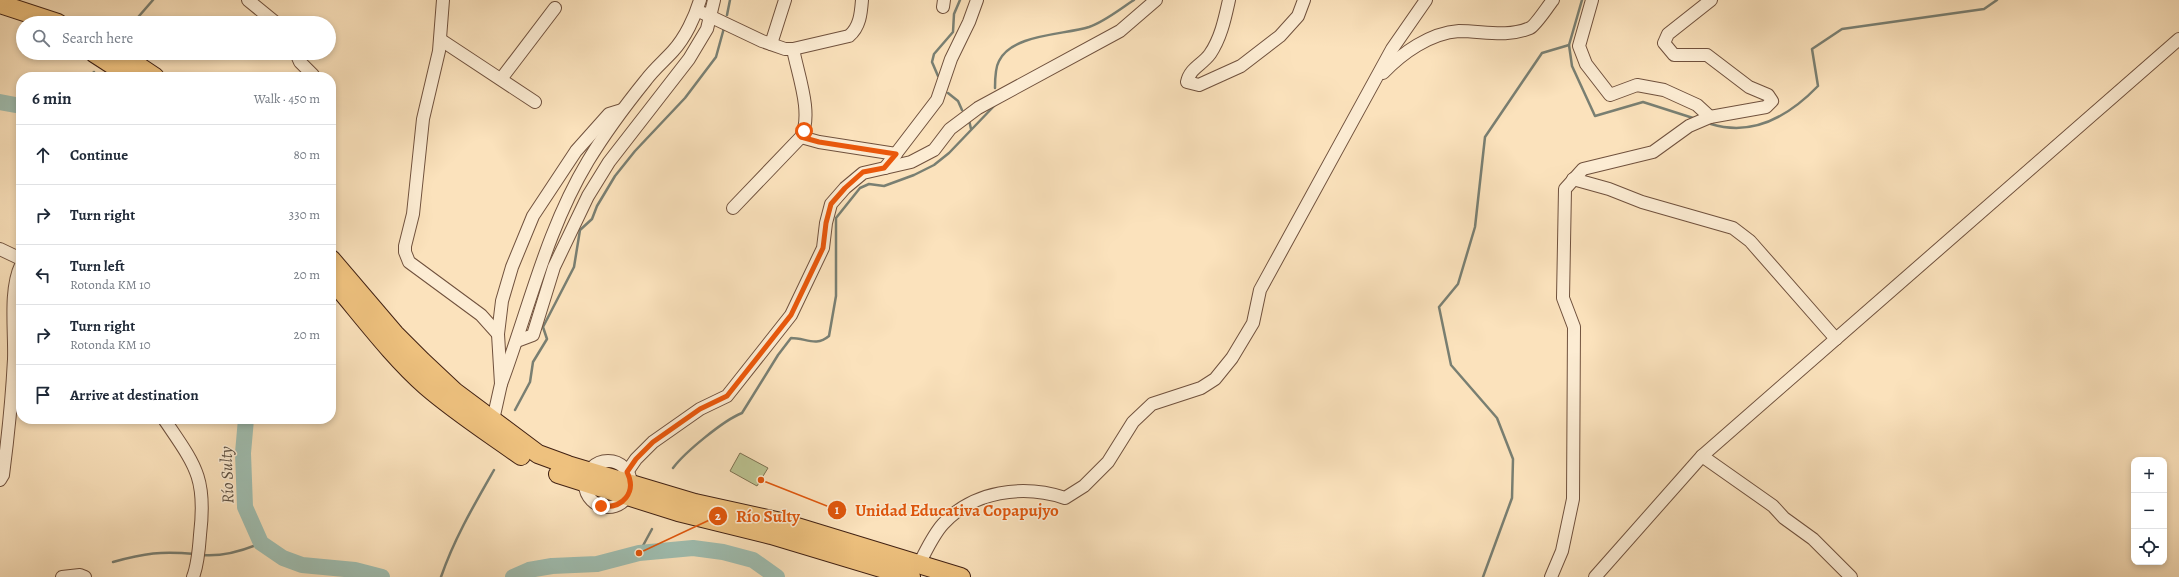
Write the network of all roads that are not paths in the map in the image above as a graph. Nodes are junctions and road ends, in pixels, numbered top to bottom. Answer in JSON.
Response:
{"nodes":[{"id":1,"x":248,"y":0,"type":"edge"},
{"id":2,"x":444,"y":0,"type":"edge"},
{"id":3,"x":714,"y":0,"type":"edge"},
{"id":4,"x":785,"y":0,"type":"edge"},
{"id":5,"x":862,"y":0,"type":"edge"},
{"id":6,"x":977,"y":0,"type":"edge"},
{"id":7,"x":1156,"y":0,"type":"edge"},
{"id":8,"x":1229,"y":0,"type":"edge"},
{"id":9,"x":1304,"y":0,"type":"edge"},
{"id":10,"x":1426,"y":0,"type":"edge"},
{"id":11,"x":1553,"y":0,"type":"edge"},
{"id":12,"x":1592,"y":0,"type":"edge"},
{"id":13,"x":1711,"y":0,"type":"edge"},
{"id":14,"x":0,"y":4,"type":"edge"},
{"id":15,"x":698,"y":6,"type":"edge"},
{"id":16,"x":555,"y":8,"type":"dead end"},
{"id":17,"x":710,"y":15,"type":"junction"},
{"id":18,"x":0,"y":16,"type":"edge"},
{"id":19,"x":37,"y":16,"type":"edge"},
{"id":20,"x":267,"y":16,"type":"edge"},
{"id":21,"x":16,"y":21,"type":"edge"},
{"id":22,"x":2179,"y":39,"type":"edge"},
{"id":23,"x":441,"y":40,"type":"junction"},
{"id":24,"x":771,"y":44,"type":"junction"},
{"id":25,"x":793,"y":50,"type":"junction"},
{"id":26,"x":105,"y":60,"type":"edge"},
{"id":27,"x":130,"y":60,"type":"edge"},
{"id":28,"x":299,"y":60,"type":"edge"},
{"id":29,"x":123,"y":72,"type":"edge"},
{"id":30,"x":148,"y":72,"type":"edge"},
{"id":31,"x":309,"y":72,"type":"edge"},
{"id":32,"x":501,"y":79,"type":"junction"},
{"id":33,"x":1372,"y":84,"type":"junction"},
{"id":34,"x":535,"y":102,"type":"dead end"},
{"id":35,"x":622,"y":110,"type":"junction"},
{"id":36,"x":1710,"y":117,"type":"junction"},
{"id":37,"x":801,"y":137,"type":"junction"},
{"id":38,"x":896,"y":154,"type":"junction"},
{"id":39,"x":884,"y":168,"type":"junction"},
{"id":40,"x":1573,"y":179,"type":"junction"},
{"id":41,"x":733,"y":208,"type":"dead end"},
{"id":42,"x":0,"y":249,"type":"edge"},
{"id":43,"x":16,"y":257,"type":"edge"},
{"id":44,"x":336,"y":265,"type":"edge"},
{"id":45,"x":336,"y":285,"type":"edge"},
{"id":46,"x":16,"y":288,"type":"edge"},
{"id":47,"x":498,"y":334,"type":"junction"},
{"id":48,"x":1836,"y":339,"type":"junction"},
{"id":49,"x":517,"y":341,"type":"junction"},
{"id":50,"x":501,"y":384,"type":"junction"},
{"id":51,"x":493,"y":420,"type":"junction"},
{"id":52,"x":168,"y":424,"type":"edge"},
{"id":53,"x":1702,"y":456,"type":"junction"},
{"id":54,"x":564,"y":470,"type":"junction"},
{"id":55,"x":590,"y":479,"type":"junction"},
{"id":56,"x":0,"y":480,"type":"edge"},
{"id":57,"x":626,"y":490,"type":"junction"},
{"id":58,"x":653,"y":498,"type":"junction"},
{"id":59,"x":198,"y":567,"type":"edge"},
{"id":60,"x":915,"y":570,"type":"edge"},
{"id":61,"x":62,"y":577,"type":"edge"},
{"id":62,"x":86,"y":577,"type":"edge"},
{"id":63,"x":961,"y":577,"type":"edge"},
{"id":64,"x":1551,"y":577,"type":"edge"},
{"id":65,"x":1595,"y":577,"type":"edge"},
{"id":66,"x":1851,"y":577,"type":"edge"}],
"edges":[{"from":1,"to":20,"type":"street"},
{"from":2,"to":23,"type":"street"},
{"from":3,"to":17,"type":"street"},
{"from":4,"to":24,"type":"street"},
{"from":5,"to":25,"type":"street"},
{"from":6,"to":38,"type":"street"},
{"from":7,"to":39,"type":"street"},
{"from":8,"to":9,"type":"street"},
{"from":10,"to":33,"type":"street"},
{"from":11,"to":33,"type":"street"},
{"from":12,"to":36,"type":"street"},
{"from":13,"to":36,"type":"street"},
{"from":14,"to":19,"type":"highway"},
{"from":15,"to":17,"type":"street"},
{"from":15,"to":35,"type":"street"},
{"from":16,"to":32,"type":"street"},
{"from":17,"to":24,"type":"street"},
{"from":17,"to":49,"type":"street"},
{"from":18,"to":21,"type":"highway"},
{"from":22,"to":48,"type":"street"},
{"from":23,"to":32,"type":"street"},
{"from":23,"to":47,"type":"street"},
{"from":24,"to":25,"type":"street"},
{"from":25,"to":37,"type":"street"},
{"from":26,"to":29,"type":"highway"},
{"from":27,"to":30,"type":"highway"},
{"from":28,"to":31,"type":"street"},
{"from":32,"to":34,"type":"street"},
{"from":33,"to":60,"type":"street"},
{"from":35,"to":47,"type":"street"},
{"from":35,"to":49,"type":"street"},
{"from":36,"to":40,"type":"street"},
{"from":37,"to":38,"type":"street"},
{"from":37,"to":41,"type":"street"},
{"from":38,"to":39,"type":"street"},
{"from":39,"to":57,"type":"street"},
{"from":40,"to":48,"type":"street"},
{"from":40,"to":64,"type":"street"},
{"from":42,"to":43,"type":"street"},
{"from":44,"to":51,"type":"highway"},
{"from":45,"to":54,"type":"highway"},
{"from":46,"to":56,"type":"street"},
{"from":47,"to":50,"type":"street"},
{"from":48,"to":53,"type":"street"},
{"from":49,"to":50,"type":"street"},
{"from":50,"to":51,"type":"street"},
{"from":51,"to":54,"type":"highway"},
{"from":52,"to":59,"type":"street"},
{"from":53,"to":65,"type":"street"},
{"from":53,"to":66,"type":"street"},
{"from":54,"to":55,"type":"highway"},
{"from":54,"to":55,"type":"highway"},
{"from":55,"to":57,"type":"highway"},
{"from":55,"to":57,"type":"street"},
{"from":57,"to":58,"type":"highway"},
{"from":57,"to":58,"type":"highway"},
{"from":58,"to":60,"type":"highway"},
{"from":60,"to":63,"type":"highway"},
{"from":61,"to":62,"type":"street"}]}
